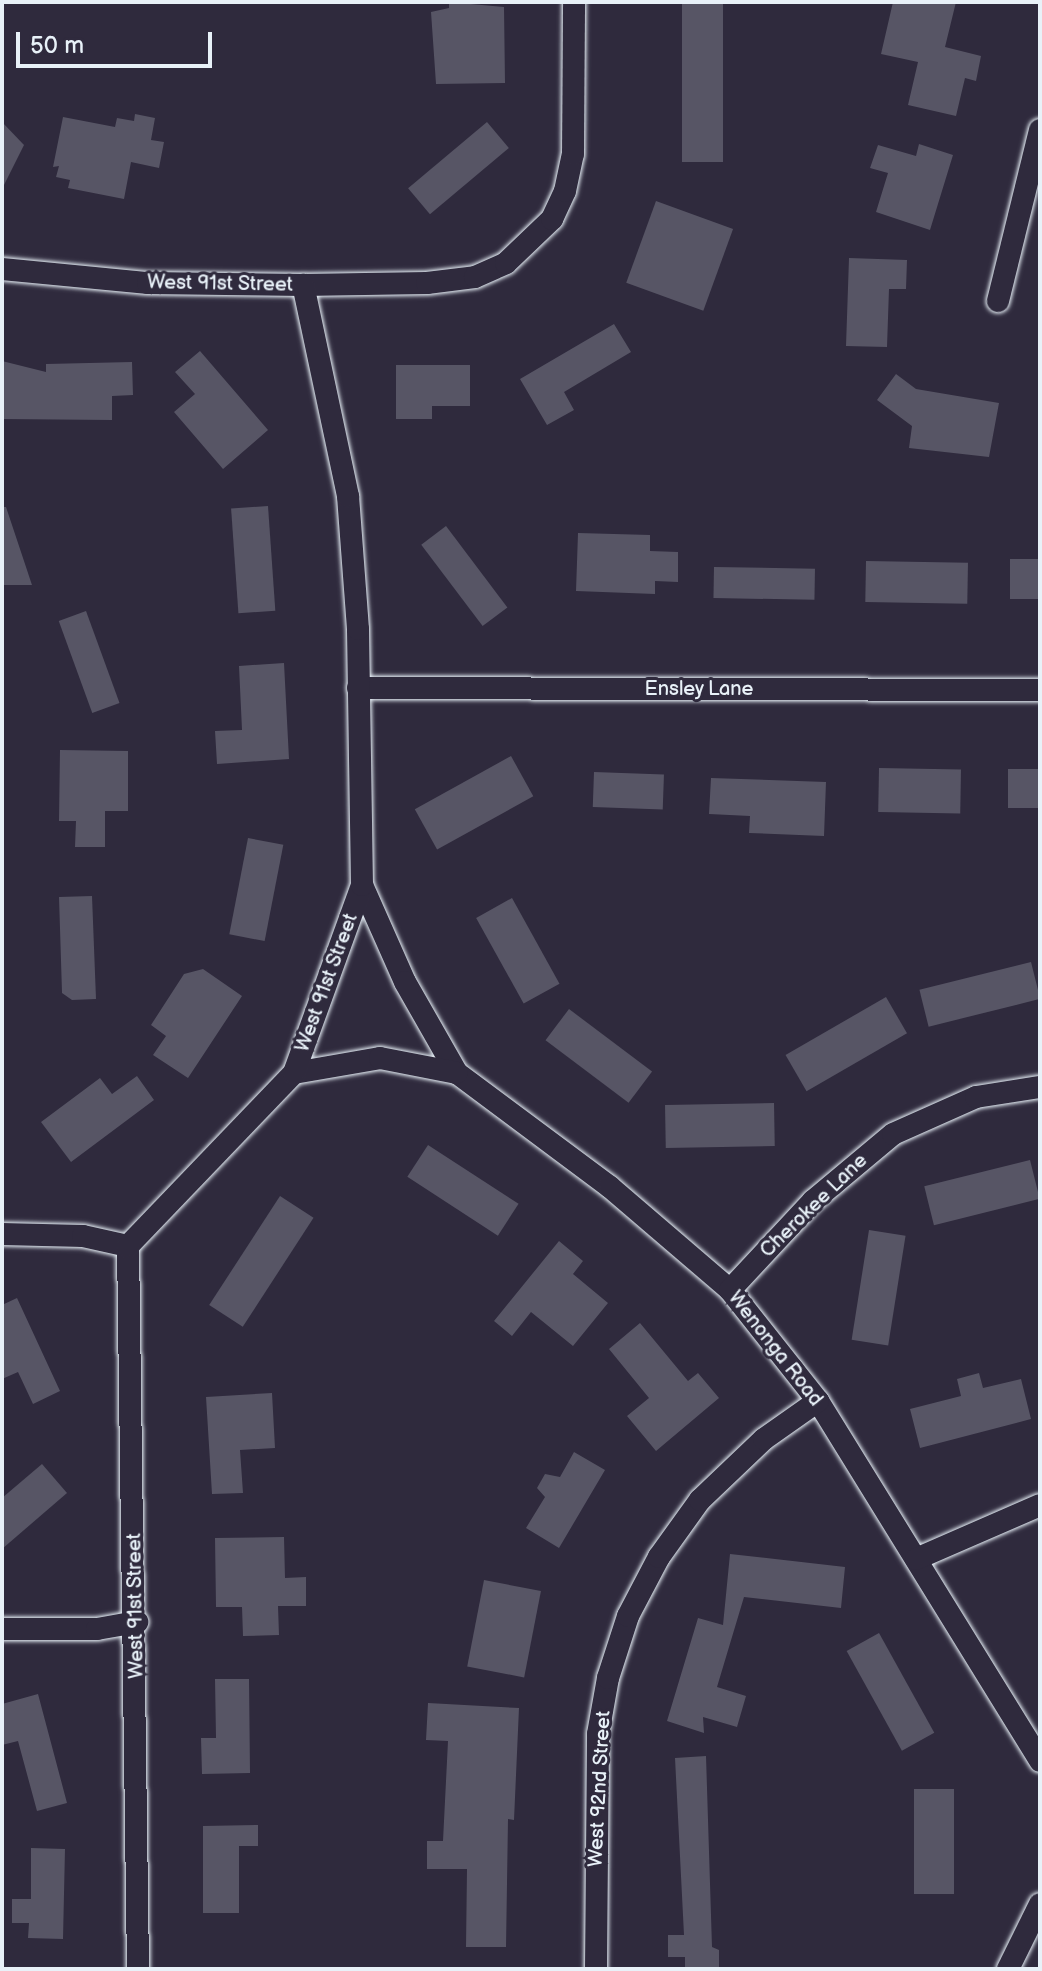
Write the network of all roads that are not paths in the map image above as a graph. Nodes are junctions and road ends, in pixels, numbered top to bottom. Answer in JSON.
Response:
{"nodes":[{"id":1,"x":574,"y":2,"type":"edge"},
{"id":2,"x":1040,"y":130,"type":"edge"},
{"id":3,"x":2,"y":269,"type":"edge"},
{"id":4,"x":303,"y":285,"type":"junction"},
{"id":5,"x":998,"y":301,"type":"dead end"},
{"id":6,"x":358,"y":688,"type":"junction"},
{"id":7,"x":1040,"y":690,"type":"edge"},
{"id":8,"x":362,"y":885,"type":"junction"},
{"id":9,"x":294,"y":1073,"type":"junction"},
{"id":10,"x":457,"y":1073,"type":"junction"},
{"id":11,"x":1040,"y":1087,"type":"edge"},
{"id":12,"x":2,"y":1234,"type":"edge"},
{"id":13,"x":128,"y":1246,"type":"junction"},
{"id":14,"x":730,"y":1290,"type":"junction"},
{"id":15,"x":818,"y":1401,"type":"junction"},
{"id":16,"x":1040,"y":1505,"type":"edge"},
{"id":17,"x":916,"y":1559,"type":"junction"},
{"id":18,"x":137,"y":1622,"type":"junction"},
{"id":19,"x":2,"y":1629,"type":"edge"},
{"id":20,"x":1040,"y":1761,"type":"edge"},
{"id":21,"x":1040,"y":1904,"type":"edge"},
{"id":22,"x":138,"y":1969,"type":"edge"},
{"id":23,"x":596,"y":1969,"type":"edge"},
{"id":24,"x":1008,"y":1969,"type":"edge"}],
"edges":[{"from":1,"to":4,"type":"street"},
{"from":2,"to":5,"type":"street"},
{"from":3,"to":4,"type":"street","name":"West 91st Street"},
{"from":4,"to":6,"type":"street","name":"West 91st Street"},
{"from":6,"to":7,"type":"street","name":"Ensley Lane"},
{"from":6,"to":8,"type":"street","name":"West 91st Street"},
{"from":8,"to":9,"type":"street","name":"West 91st Street"},
{"from":8,"to":10,"type":"street","name":"Wenonga Road"},
{"from":9,"to":10,"type":"street"},
{"from":9,"to":13,"type":"street","name":"West 91st Street"},
{"from":10,"to":14,"type":"street","name":"Wenonga Road"},
{"from":11,"to":14,"type":"street","name":"Cherokee Lane"},
{"from":12,"to":13,"type":"street"},
{"from":13,"to":18,"type":"street","name":"West 91st Street"},
{"from":14,"to":15,"type":"street","name":"Wenonga Road"},
{"from":15,"to":17,"type":"street","name":"Wenonga Road"},
{"from":15,"to":23,"type":"street","name":"West 92nd Street"},
{"from":16,"to":17,"type":"street"},
{"from":17,"to":20,"type":"street","name":"Wenonga Road"},
{"from":18,"to":19,"type":"street"},
{"from":18,"to":22,"type":"street","name":"West 91st Street"},
{"from":21,"to":24,"type":"street"}]}
